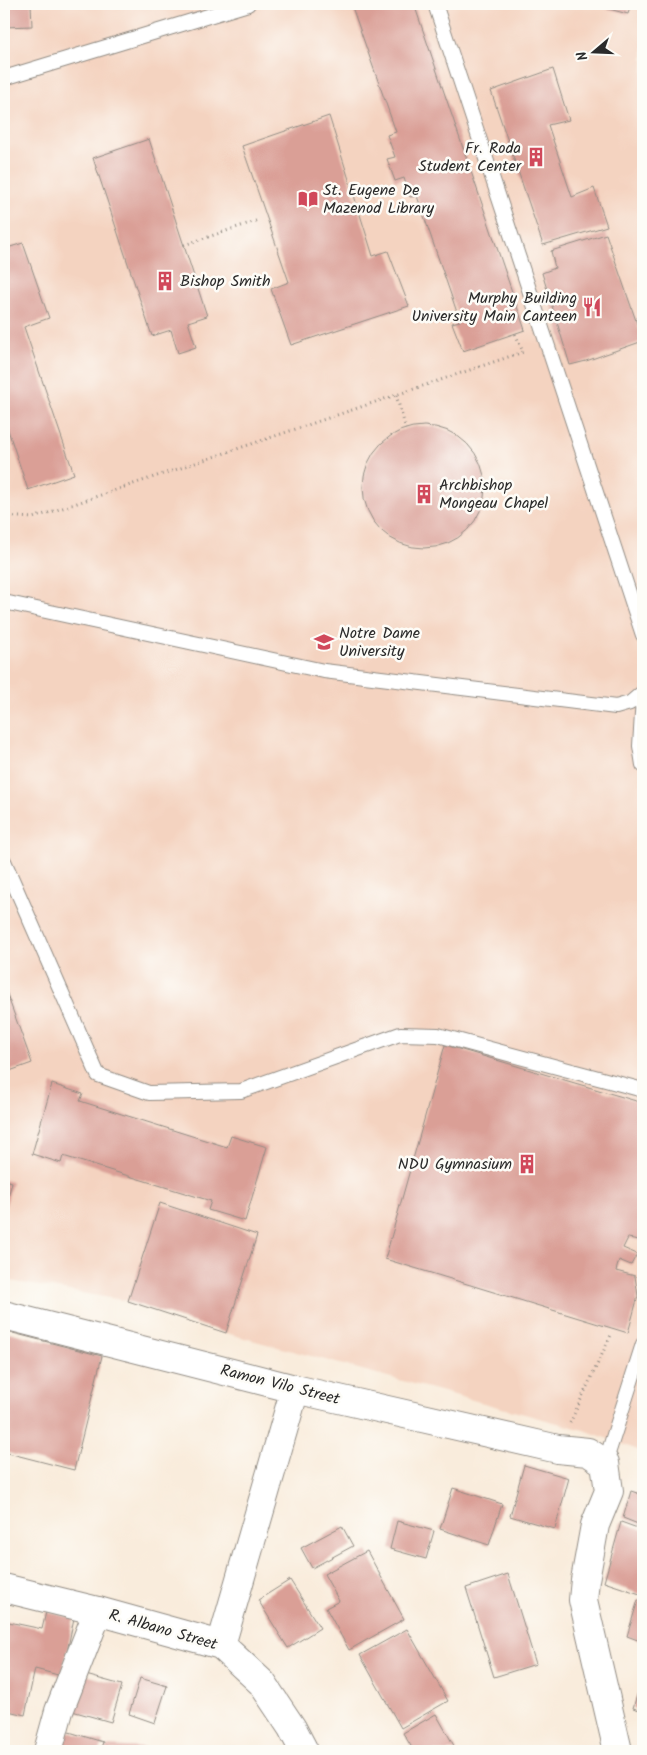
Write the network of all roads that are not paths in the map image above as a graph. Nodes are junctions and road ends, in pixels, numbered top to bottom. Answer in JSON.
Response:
{"nodes":[{"id":1,"x":248,"y":4,"type":"edge"},
{"id":2,"x":436,"y":4,"type":"edge"},
{"id":3,"x":4,"y":78,"type":"edge"},
{"id":4,"x":4,"y":602,"type":"edge"},
{"id":5,"x":643,"y":634,"type":"edge"},
{"id":6,"x":643,"y":692,"type":"edge"},
{"id":7,"x":643,"y":698,"type":"edge"},
{"id":8,"x":643,"y":765,"type":"edge"},
{"id":9,"x":4,"y":861,"type":"edge"},
{"id":10,"x":643,"y":1090,"type":"edge"},
{"id":11,"x":4,"y":1315,"type":"edge"},
{"id":12,"x":643,"y":1344,"type":"edge"},
{"id":13,"x":295,"y":1389,"type":"junction"},
{"id":14,"x":605,"y":1463,"type":"junction"},
{"id":15,"x":4,"y":1588,"type":"edge"},
{"id":16,"x":98,"y":1611,"type":"junction"},
{"id":17,"x":221,"y":1645,"type":"junction"},
{"id":18,"x":48,"y":1751,"type":"edge"},
{"id":19,"x":304,"y":1751,"type":"edge"},
{"id":20,"x":618,"y":1751,"type":"edge"}],
"edges":[{"from":1,"to":3,"type":"lane"},
{"from":2,"to":5,"type":"lane"},
{"from":4,"to":6,"type":"lane"},
{"from":7,"to":8,"type":"lane"},
{"from":9,"to":10,"type":"lane"},
{"from":11,"to":13,"type":"street","name":"Ramon Vilo Street"},
{"from":12,"to":14,"type":"lane"},
{"from":13,"to":14,"type":"street","name":"Ramon Vilo Street"},
{"from":13,"to":17,"type":"street"},
{"from":14,"to":20,"type":"street"},
{"from":15,"to":16,"type":"street","name":"R. Albano Street"},
{"from":16,"to":17,"type":"street","name":"R. Albano Street"},
{"from":16,"to":18,"type":"street"},
{"from":17,"to":19,"type":"street","name":"R. Albano Street"}]}
